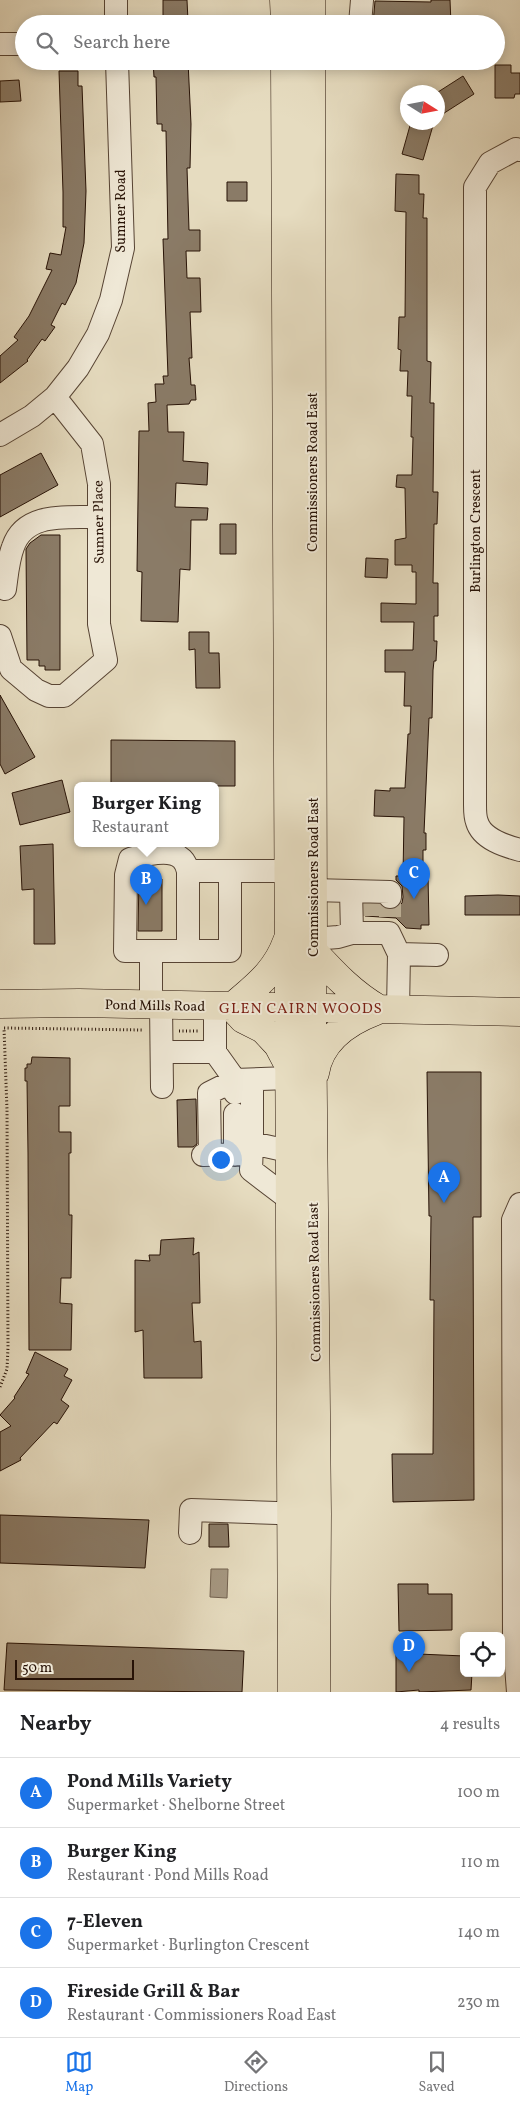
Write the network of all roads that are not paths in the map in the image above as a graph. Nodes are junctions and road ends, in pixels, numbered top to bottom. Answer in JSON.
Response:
{"nodes":[{"id":1,"x":116,"y":0,"type":"edge"},
{"id":2,"x":284,"y":0,"type":"edge"},
{"id":3,"x":311,"y":0,"type":"edge"},
{"id":4,"x":362,"y":0,"type":"edge"},
{"id":5,"x":116,"y":15,"type":"edge"},
{"id":6,"x":285,"y":15,"type":"edge"},
{"id":7,"x":311,"y":15,"type":"edge"},
{"id":8,"x":361,"y":15,"type":"edge"},
{"id":9,"x":0,"y":44,"type":"edge"},
{"id":10,"x":15,"y":44,"type":"edge"},
{"id":11,"x":117,"y":70,"type":"edge"},
{"id":12,"x":285,"y":70,"type":"edge"},
{"id":13,"x":311,"y":70,"type":"edge"},
{"id":14,"x":520,"y":150,"type":"edge"},
{"id":15,"x":55,"y":396,"type":"junction"},
{"id":16,"x":0,"y":435,"type":"edge"},
{"id":17,"x":99,"y":517,"type":"junction"},
{"id":18,"x":5,"y":589,"type":"dead end"},
{"id":19,"x":0,"y":636,"type":"edge"},
{"id":20,"x":520,"y":850,"type":"edge"},
{"id":21,"x":188,"y":871,"type":"junction"},
{"id":22,"x":230,"y":871,"type":"junction"},
{"id":23,"x":289,"y":871,"type":"junction"},
{"id":24,"x":312,"y":890,"type":"junction"},
{"id":25,"x":372,"y":912,"type":"junction"},
{"id":26,"x":305,"y":942,"type":"junction"},
{"id":27,"x":151,"y":951,"type":"junction"},
{"id":28,"x":188,"y":951,"type":"junction"},
{"id":29,"x":399,"y":954,"type":"junction"},
{"id":30,"x":437,"y":955,"type":"dead end"},
{"id":31,"x":0,"y":1004,"type":"edge"},
{"id":32,"x":300,"y":1008,"type":"junction"},
{"id":33,"x":388,"y":1009,"type":"junction"},
{"id":34,"x":520,"y":1012,"type":"edge"},
{"id":35,"x":159,"y":1023,"type":"junction"},
{"id":36,"x":219,"y":1024,"type":"junction"},
{"id":37,"x":296,"y":1076,"type":"junction"},
{"id":38,"x":162,"y":1087,"type":"dead end"},
{"id":39,"x":239,"y":1092,"type":"junction"},
{"id":40,"x":246,"y":1151,"type":"junction"},
{"id":41,"x":288,"y":1151,"type":"junction"},
{"id":42,"x":289,"y":1199,"type":"junction"},
{"id":43,"x":520,"y":1204,"type":"edge"},
{"id":44,"x":304,"y":1514,"type":"junction"},
{"id":45,"x":190,"y":1533,"type":"dead end"},
{"id":46,"x":292,"y":1692,"type":"edge"},
{"id":47,"x":316,"y":1692,"type":"edge"},
{"id":48,"x":518,"y":1692,"type":"edge"}],
"edges":[{"from":1,"to":5,"type":"street"},
{"from":2,"to":6,"type":"main road"},
{"from":3,"to":7,"type":"main road"},
{"from":4,"to":8,"type":"street"},
{"from":9,"to":10,"type":"street"},
{"from":11,"to":15,"type":"street","name":"Sumner Road"},
{"from":12,"to":23,"type":"main road","name":"Commissioners Road East"},
{"from":13,"to":24,"type":"main road","name":"Commissioners Road East"},
{"from":14,"to":20,"type":"street","name":"Burlington Crescent"},
{"from":15,"to":16,"type":"street","name":"Sumner Road"},
{"from":15,"to":17,"type":"street","name":"Sumner Place"},
{"from":17,"to":18,"type":"street"},
{"from":17,"to":19,"type":"street","name":"Sumner Place"},
{"from":21,"to":22,"type":"street"},
{"from":21,"to":27,"type":"street"},
{"from":21,"to":28,"type":"street"},
{"from":22,"to":23,"type":"street"},
{"from":22,"to":28,"type":"street"},
{"from":23,"to":26,"type":"main road","name":"Commissioners Road East"},
{"from":24,"to":25,"type":"street"},
{"from":24,"to":26,"type":"main road","name":"Commissioners Road East"},
{"from":25,"to":26,"type":"street"},
{"from":25,"to":29,"type":"street"},
{"from":26,"to":32,"type":"main road","name":"Commissioners Road East"},
{"from":26,"to":33,"type":"main road"},
{"from":26,"to":36,"type":"main road"},
{"from":27,"to":28,"type":"street"},
{"from":27,"to":35,"type":"street"},
{"from":29,"to":30,"type":"street"},
{"from":29,"to":33,"type":"street"},
{"from":31,"to":35,"type":"main road","name":"Pond Mills Road"},
{"from":32,"to":33,"type":"main road","name":"Pond Mills Road"},
{"from":32,"to":36,"type":"main road","name":"Pond Mills Road"},
{"from":32,"to":37,"type":"main road","name":"Commissioners Road East"},
{"from":33,"to":34,"type":"main road","name":"Pond Mills Road"},
{"from":33,"to":37,"type":"main road"},
{"from":35,"to":36,"type":"main road","name":"Pond Mills Road"},
{"from":35,"to":36,"type":"street"},
{"from":35,"to":38,"type":"street"},
{"from":36,"to":37,"type":"main road"},
{"from":36,"to":39,"type":"street"},
{"from":37,"to":39,"type":"street"},
{"from":37,"to":41,"type":"main road","name":"Commissioners Road East"},
{"from":37,"to":44,"type":"main road","name":"Commissioners Road East"},
{"from":39,"to":40,"type":"street"},
{"from":39,"to":40,"type":"street"},
{"from":39,"to":40,"type":"street"},
{"from":40,"to":41,"type":"street"},
{"from":40,"to":42,"type":"street"},
{"from":41,"to":42,"type":"main road","name":"Commissioners Road East"},
{"from":42,"to":44,"type":"main road","name":"Commissioners Road East"},
{"from":43,"to":48,"type":"street"},
{"from":44,"to":45,"type":"street"},
{"from":44,"to":46,"type":"main road","name":"Commissioners Road East"},
{"from":44,"to":47,"type":"main road","name":"Commissioners Road East"}]}
